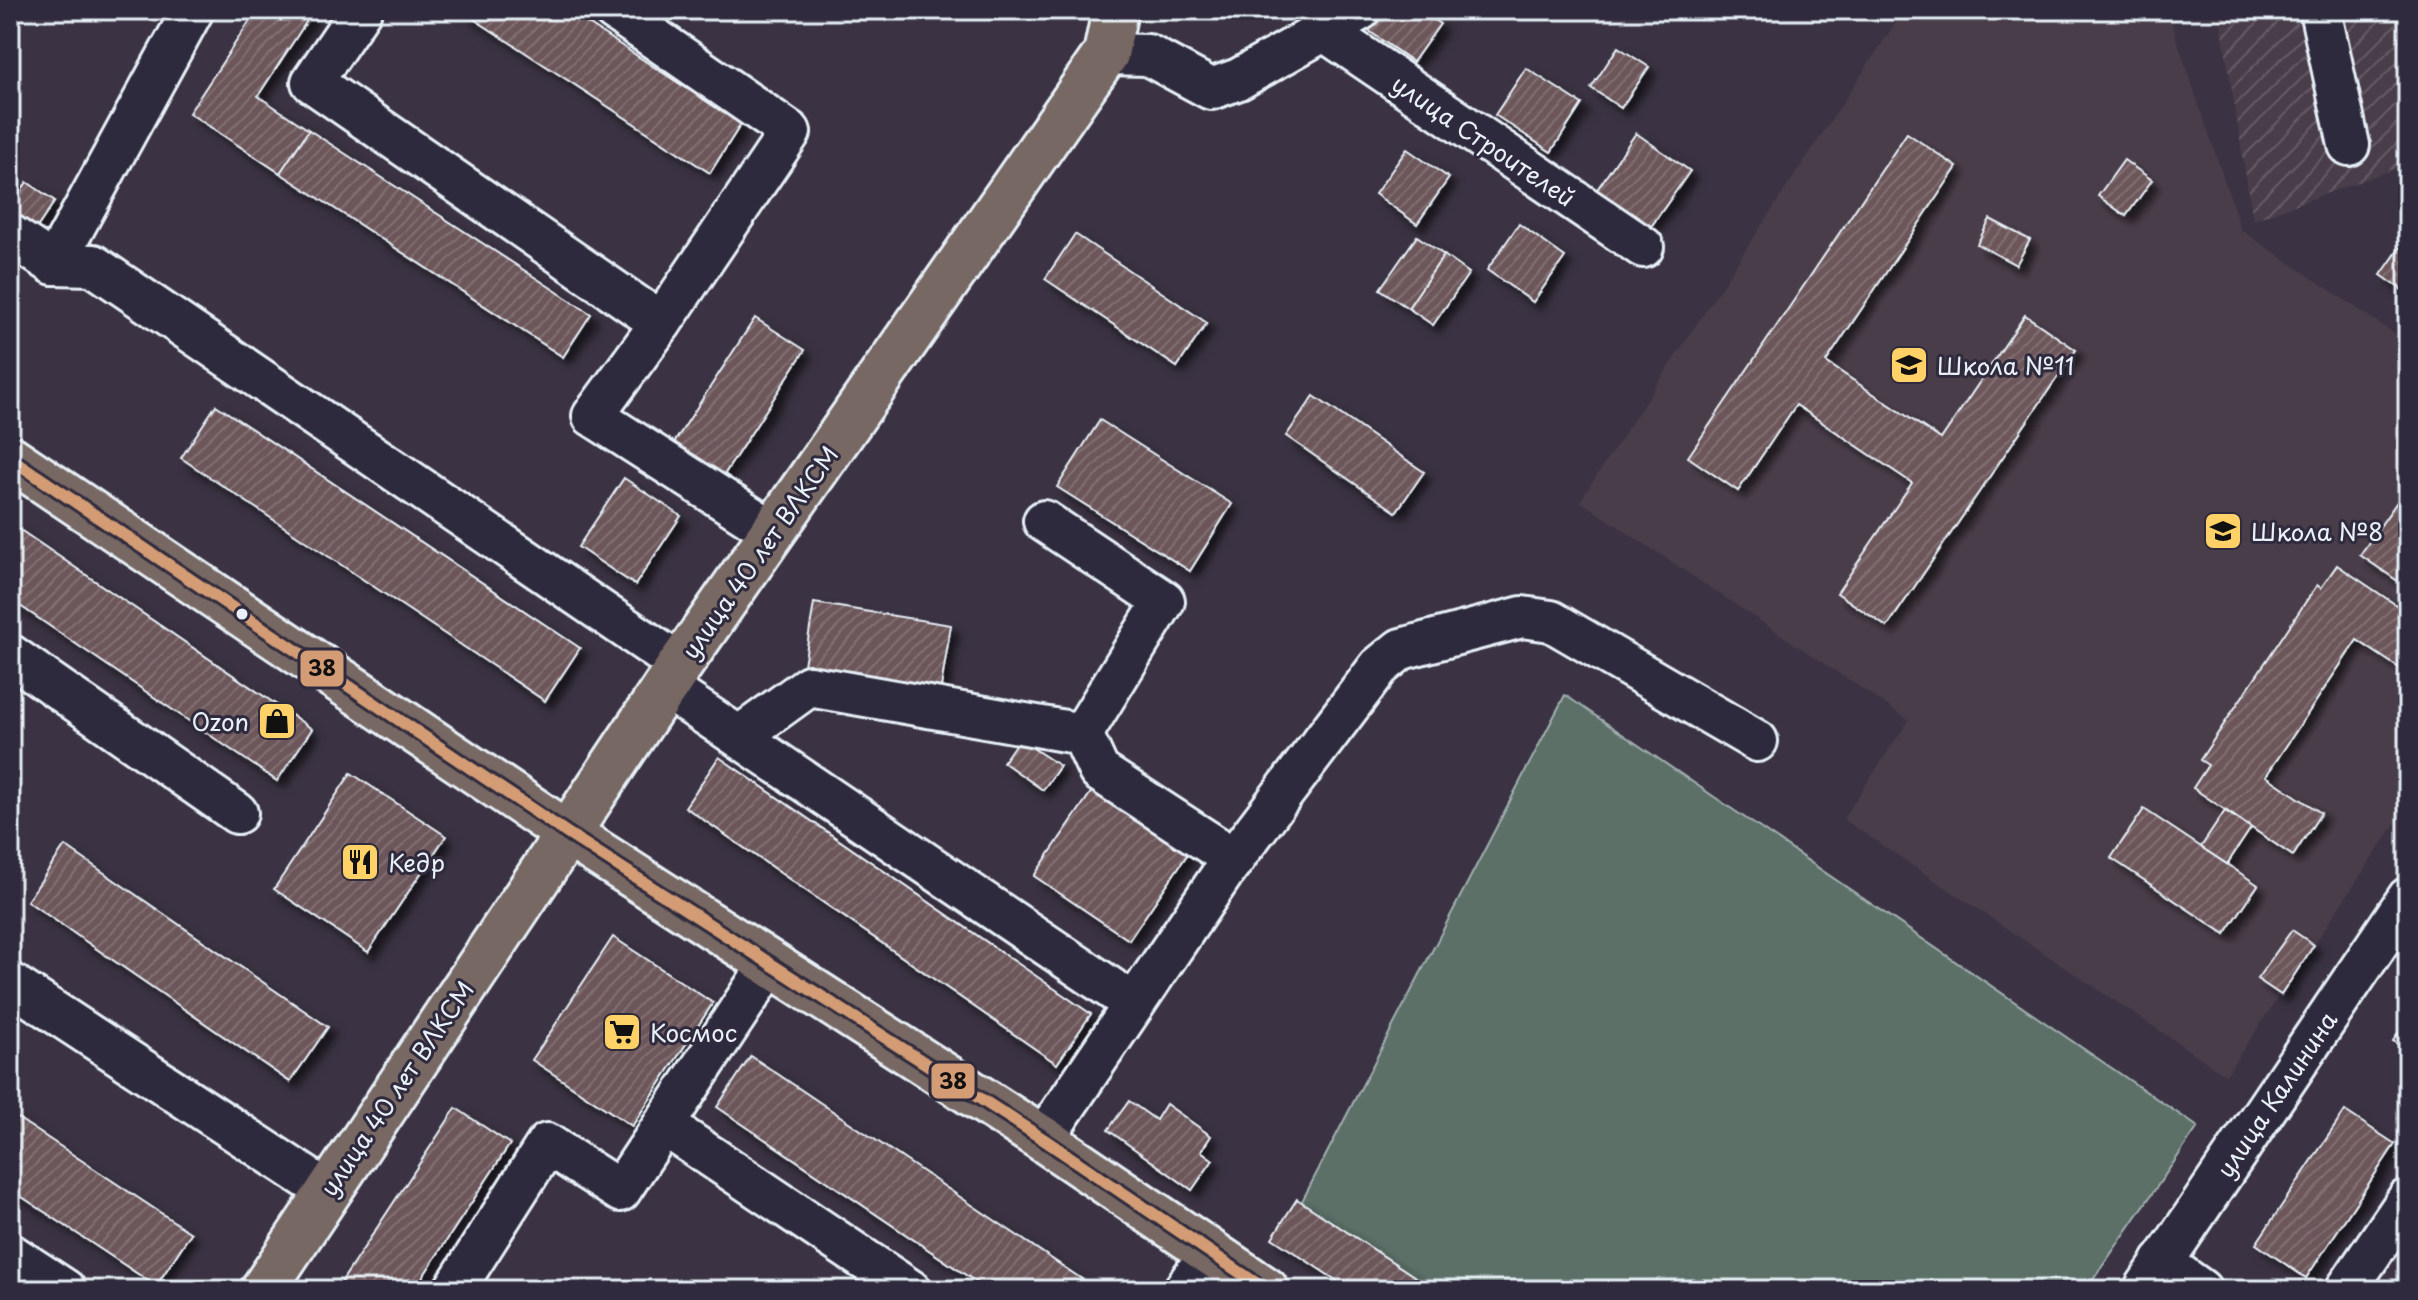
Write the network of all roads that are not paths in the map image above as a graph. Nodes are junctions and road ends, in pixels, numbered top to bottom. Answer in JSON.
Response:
{"nodes":[{"id":1,"x":193,"y":10,"type":"edge"},
{"id":2,"x":361,"y":10,"type":"edge"},
{"id":3,"x":614,"y":10,"type":"edge"},
{"id":4,"x":1115,"y":10,"type":"edge"},
{"id":5,"x":1360,"y":10,"type":"edge"},
{"id":6,"x":2320,"y":10,"type":"edge"},
{"id":7,"x":1326,"y":32,"type":"junction"},
{"id":8,"x":1106,"y":54,"type":"junction"},
{"id":9,"x":2349,"y":145,"type":"dead end"},
{"id":10,"x":10,"y":235,"type":"edge"},
{"id":11,"x":1643,"y":247,"type":"dead end"},
{"id":12,"x":54,"y":264,"type":"junction"},
{"id":13,"x":661,"y":323,"type":"junction"},
{"id":14,"x":10,"y":458,"type":"edge"},
{"id":15,"x":1044,"y":521,"type":"dead end"},
{"id":16,"x":774,"y":532,"type":"junction"},
{"id":17,"x":10,"y":655,"type":"edge"},
{"id":18,"x":672,"y":676,"type":"junction"},
{"id":19,"x":1082,"y":734,"type":"junction"},
{"id":20,"x":740,"y":736,"type":"junction"},
{"id":21,"x":1757,"y":741,"type":"dead end"},
{"id":22,"x":237,"y":813,"type":"dead end"},
{"id":23,"x":567,"y":833,"type":"junction"},
{"id":24,"x":1234,"y":859,"type":"junction"},
{"id":25,"x":2408,"y":898,"type":"edge"},
{"id":26,"x":770,"y":964,"type":"junction"},
{"id":27,"x":10,"y":983,"type":"edge"},
{"id":28,"x":1134,"y":1004,"type":"junction"},
{"id":29,"x":664,"y":1125,"type":"junction"},
{"id":30,"x":1043,"y":1139,"type":"junction"},
{"id":31,"x":327,"y":1191,"type":"junction"},
{"id":32,"x":2408,"y":1199,"type":"edge"},
{"id":33,"x":1210,"y":1253,"type":"junction"},
{"id":34,"x":10,"y":1254,"type":"edge"},
{"id":35,"x":2153,"y":1276,"type":"edge"},
{"id":36,"x":65,"y":1290,"type":"edge"},
{"id":37,"x":263,"y":1290,"type":"edge"},
{"id":38,"x":454,"y":1290,"type":"edge"},
{"id":39,"x":910,"y":1290,"type":"edge"},
{"id":40,"x":1184,"y":1290,"type":"edge"},
{"id":41,"x":1266,"y":1290,"type":"edge"},
{"id":42,"x":2201,"y":1290,"type":"edge"},
{"id":43,"x":2346,"y":1290,"type":"edge"}],
"edges":[{"from":1,"to":12,"type":"street"},
{"from":2,"to":13,"type":"street"},
{"from":3,"to":13,"type":"street"},
{"from":4,"to":8,"type":"main road"},
{"from":5,"to":7,"type":"street"},
{"from":6,"to":9,"type":"street"},
{"from":7,"to":8,"type":"street"},
{"from":7,"to":11,"type":"street","name":"улица Строителей"},
{"from":8,"to":16,"type":"main road","name":"улица 40 лет ВЛКСМ"},
{"from":10,"to":12,"type":"street"},
{"from":12,"to":18,"type":"street"},
{"from":13,"to":16,"type":"street"},
{"from":14,"to":23,"type":"main road"},
{"from":15,"to":19,"type":"street"},
{"from":16,"to":18,"type":"main road","name":"улица 40 лет ВЛКСМ"},
{"from":17,"to":22,"type":"street"},
{"from":18,"to":20,"type":"street"},
{"from":18,"to":23,"type":"main road","name":"улица 40 лет ВЛКСМ"},
{"from":19,"to":20,"type":"street"},
{"from":19,"to":24,"type":"street"},
{"from":20,"to":28,"type":"street"},
{"from":21,"to":24,"type":"street"},
{"from":23,"to":26,"type":"main road"},
{"from":23,"to":31,"type":"main road","name":"улица 40 лет ВЛКСМ"},
{"from":24,"to":28,"type":"street"},
{"from":25,"to":35,"type":"street","name":"улица Калинина"},
{"from":26,"to":29,"type":"street"},
{"from":26,"to":30,"type":"main road"},
{"from":27,"to":31,"type":"street"},
{"from":28,"to":30,"type":"street"},
{"from":29,"to":38,"type":"street"},
{"from":29,"to":39,"type":"street"},
{"from":30,"to":33,"type":"main road"},
{"from":31,"to":37,"type":"main road","name":"улица 40 лет ВЛКСМ"},
{"from":32,"to":43,"type":"street"},
{"from":33,"to":40,"type":"street"},
{"from":33,"to":41,"type":"main road"},
{"from":34,"to":36,"type":"street"},
{"from":35,"to":42,"type":"street"}]}
